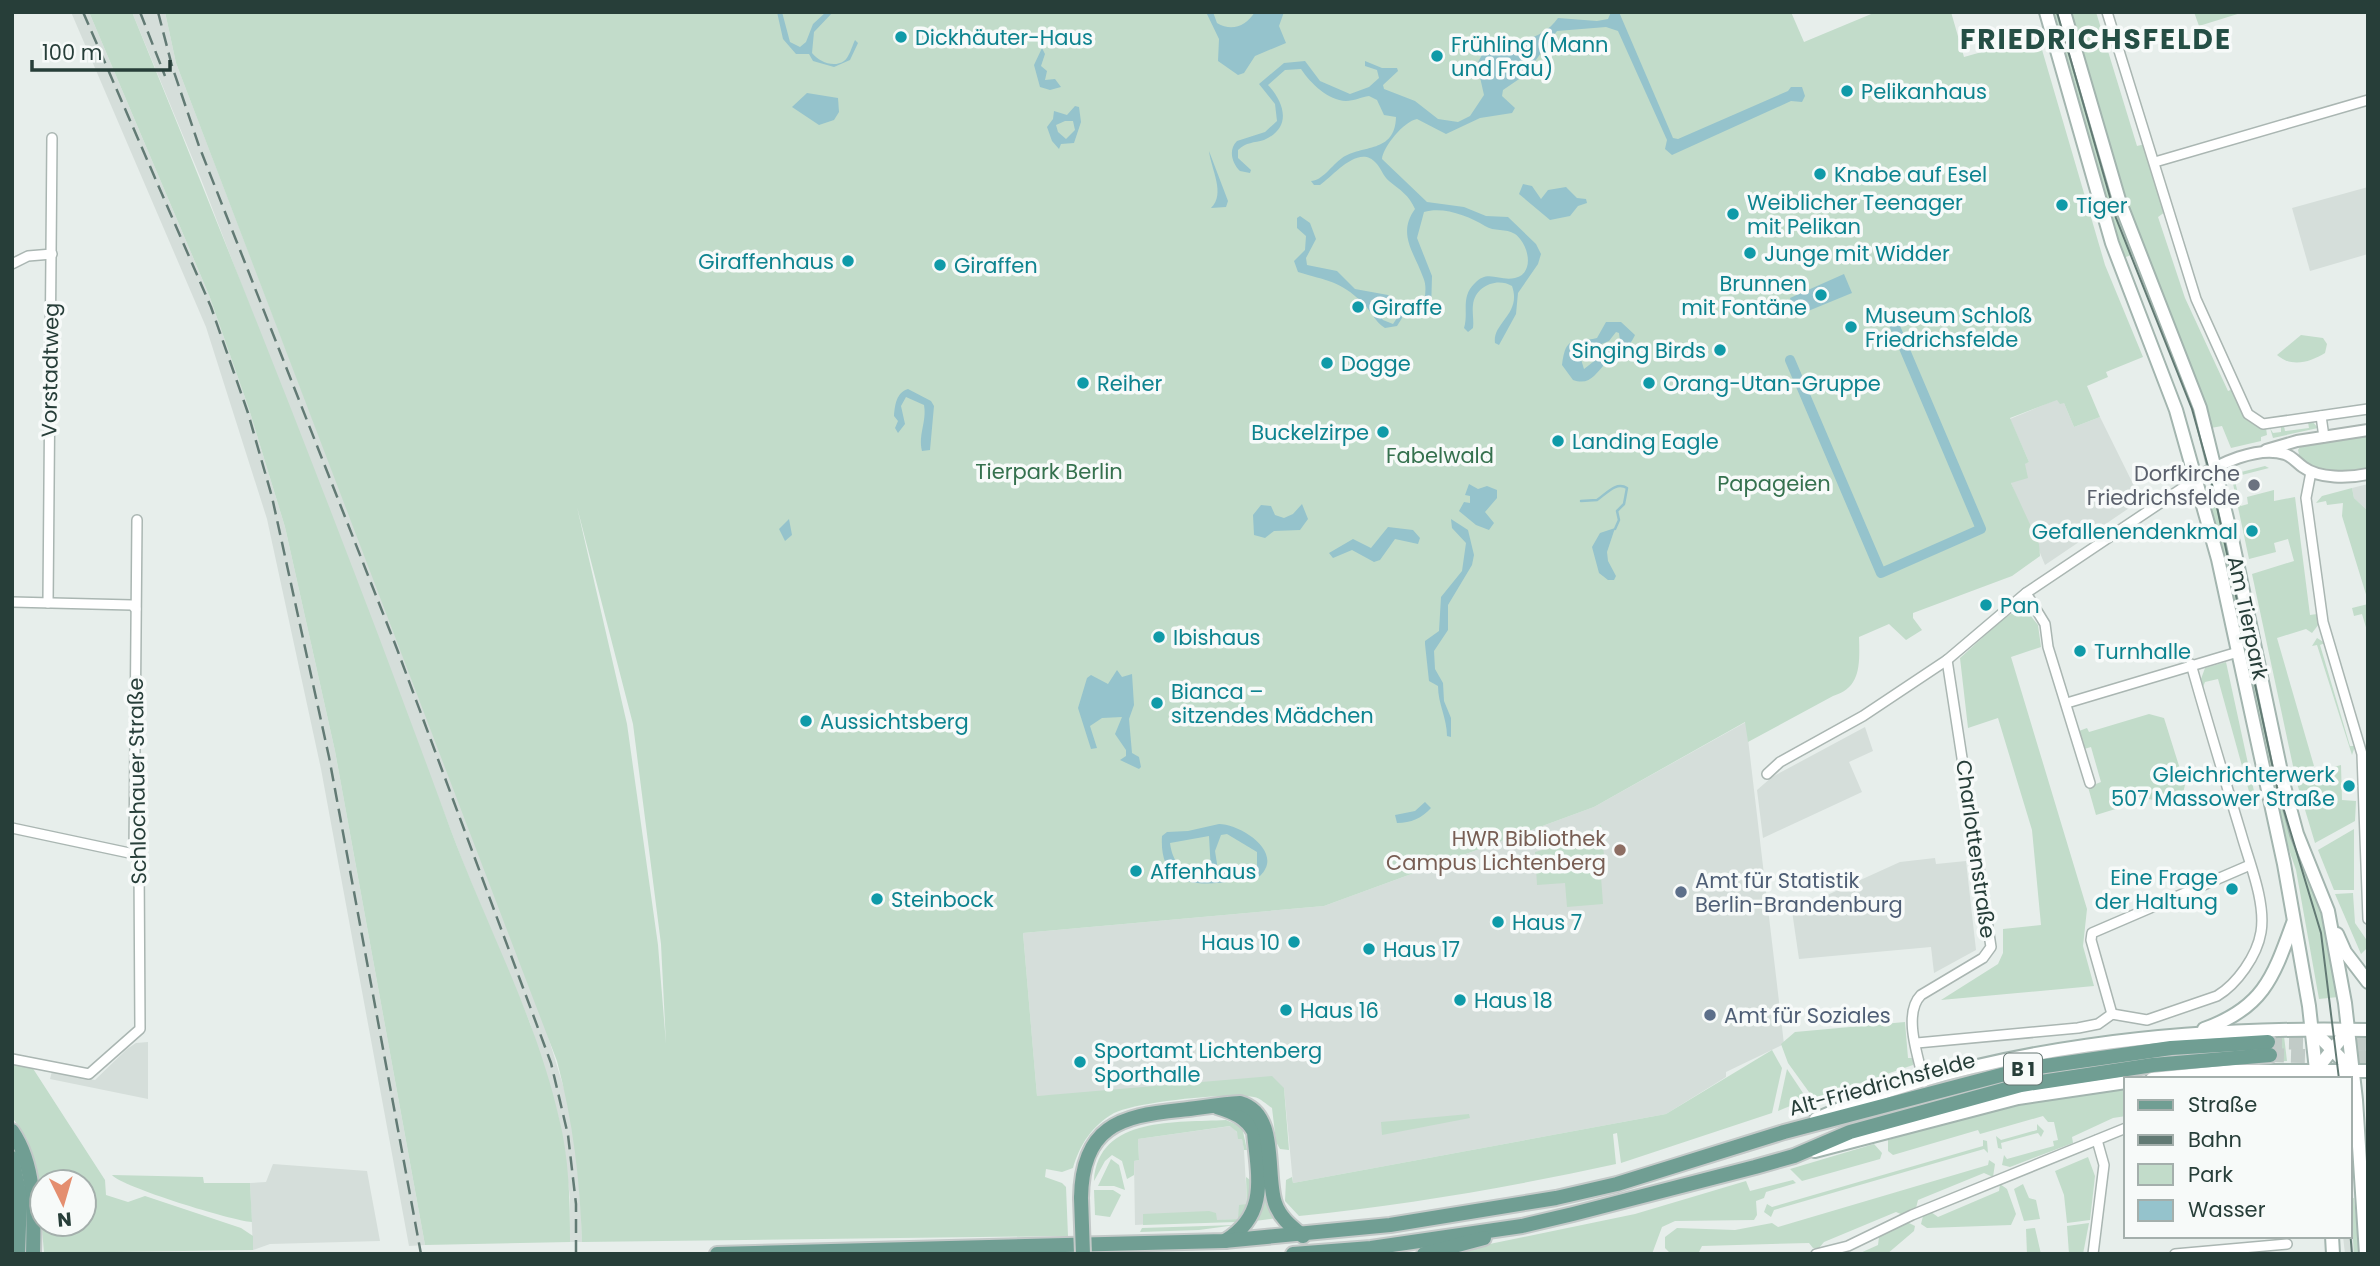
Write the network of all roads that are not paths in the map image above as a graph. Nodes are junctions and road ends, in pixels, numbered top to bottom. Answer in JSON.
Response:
{"nodes":[{"id":1,"x":2046,"y":12,"type":"edge"},
{"id":2,"x":2064,"y":12,"type":"edge"},
{"id":3,"x":2107,"y":12,"type":"edge"},
{"id":4,"x":2368,"y":100,"type":"edge"},
{"id":5,"x":52,"y":138,"type":"dead end"},
{"id":6,"x":2155,"y":162,"type":"junction"},
{"id":7,"x":52,"y":254,"type":"junction"},
{"id":8,"x":12,"y":264,"type":"edge"},
{"id":9,"x":2368,"y":409,"type":"edge"},
{"id":10,"x":2321,"y":416,"type":"junction"},
{"id":11,"x":2368,"y":430,"type":"edge"},
{"id":12,"x":2324,"y":437,"type":"junction"},
{"id":13,"x":2261,"y":454,"type":"junction"},
{"id":14,"x":2215,"y":466,"type":"junction"},
{"id":15,"x":2311,"y":472,"type":"junction"},
{"id":16,"x":2368,"y":474,"type":"edge"},
{"id":17,"x":2196,"y":479,"type":"junction"},
{"id":18,"x":137,"y":520,"type":"dead end"},
{"id":19,"x":2026,"y":593,"type":"junction"},
{"id":20,"x":12,"y":602,"type":"edge"},
{"id":21,"x":48,"y":603,"type":"junction"},
{"id":22,"x":136,"y":610,"type":"junction"},
{"id":23,"x":2238,"y":652,"type":"junction"},
{"id":24,"x":1947,"y":660,"type":"junction"},
{"id":25,"x":2191,"y":664,"type":"junction"},
{"id":26,"x":2067,"y":703,"type":"junction"},
{"id":27,"x":1766,"y":774,"type":"dead end"},
{"id":28,"x":2090,"y":783,"type":"dead end"},
{"id":29,"x":2366,"y":803,"type":"edge"},
{"id":30,"x":12,"y":828,"type":"edge"},
{"id":31,"x":134,"y":854,"type":"junction"},
{"id":32,"x":2250,"y":866,"type":"junction"},
{"id":33,"x":2328,"y":911,"type":"junction"},
{"id":34,"x":2368,"y":919,"type":"edge"},
{"id":35,"x":2293,"y":923,"type":"junction"},
{"id":36,"x":2368,"y":982,"type":"edge"},
{"id":37,"x":2112,"y":1014,"type":"junction"},
{"id":38,"x":2312,"y":1029,"type":"junction"},
{"id":39,"x":2348,"y":1030,"type":"junction"},
{"id":40,"x":2368,"y":1030,"type":"edge"},
{"id":41,"x":2190,"y":1034,"type":"junction"},
{"id":42,"x":1917,"y":1043,"type":"junction"},
{"id":43,"x":2332,"y":1050,"type":"junction"},
{"id":44,"x":12,"y":1059,"type":"edge"},
{"id":45,"x":2353,"y":1070,"type":"junction"},
{"id":46,"x":2368,"y":1071,"type":"edge"},
{"id":47,"x":2193,"y":1074,"type":"junction"},
{"id":48,"x":2316,"y":1074,"type":"edge"},
{"id":49,"x":2168,"y":1077,"type":"edge"},
{"id":50,"x":2207,"y":1077,"type":"edge"},
{"id":51,"x":1924,"y":1082,"type":"junction"},
{"id":52,"x":2124,"y":1082,"type":"edge"},
{"id":53,"x":1216,"y":1107,"type":"junction"},
{"id":54,"x":2124,"y":1129,"type":"edge"},
{"id":55,"x":12,"y":1131,"type":"edge"},
{"id":56,"x":1784,"y":1132,"type":"junction"},
{"id":57,"x":2097,"y":1140,"type":"junction"},
{"id":58,"x":2368,"y":1146,"type":"edge"},
{"id":59,"x":1794,"y":1156,"type":"junction"},
{"id":60,"x":12,"y":1158,"type":"edge"},
{"id":61,"x":2360,"y":1185,"type":"junction"},
{"id":62,"x":1522,"y":1226,"type":"junction"},
{"id":63,"x":1304,"y":1236,"type":"junction"},
{"id":64,"x":1224,"y":1241,"type":"junction"},
{"id":65,"x":2287,"y":1244,"type":"dead end"},
{"id":66,"x":26,"y":1252,"type":"edge"},
{"id":67,"x":718,"y":1254,"type":"edge"},
{"id":68,"x":1083,"y":1254,"type":"edge"},
{"id":69,"x":1293,"y":1254,"type":"edge"},
{"id":70,"x":1424,"y":1254,"type":"edge"},
{"id":71,"x":1816,"y":1254,"type":"edge"},
{"id":72,"x":2093,"y":1254,"type":"edge"},
{"id":73,"x":2175,"y":1254,"type":"edge"},
{"id":74,"x":2366,"y":1254,"type":"edge"}],
"edges":[{"from":1,"to":17,"type":"main road","name":"Am Tierpark"},
{"from":2,"to":14,"type":"main road","name":"Am Tierpark"},
{"from":3,"to":6,"type":"street"},
{"from":4,"to":6,"type":"street"},
{"from":5,"to":7,"type":"street","name":"Vorstadtweg"},
{"from":6,"to":10,"type":"street"},
{"from":7,"to":8,"type":"street"},
{"from":7,"to":21,"type":"street","name":"Vorstadtweg"},
{"from":9,"to":10,"type":"street"},
{"from":10,"to":12,"type":"street"},
{"from":11,"to":12,"type":"street"},
{"from":12,"to":13,"type":"street"},
{"from":13,"to":14,"type":"street"},
{"from":13,"to":15,"type":"street"},
{"from":14,"to":17,"type":"street"},
{"from":14,"to":33,"type":"main road","name":"Am Tierpark"},
{"from":15,"to":16,"type":"street"},
{"from":15,"to":29,"type":"street"},
{"from":17,"to":19,"type":"street"},
{"from":17,"to":23,"type":"main road","name":"Am Tierpark"},
{"from":18,"to":22,"type":"street","name":"Schlochauer Straße"},
{"from":19,"to":24,"type":"street"},
{"from":19,"to":26,"type":"street"},
{"from":20,"to":21,"type":"street"},
{"from":21,"to":22,"type":"street"},
{"from":22,"to":31,"type":"street","name":"Schlochauer Straße"},
{"from":23,"to":25,"type":"street","name":"Am Tierpark"},
{"from":23,"to":35,"type":"main road","name":"Am Tierpark"},
{"from":24,"to":27,"type":"street"},
{"from":24,"to":42,"type":"street","name":"Charlottenstraße"},
{"from":25,"to":26,"type":"street","name":"Am Tierpark"},
{"from":25,"to":32,"type":"street"},
{"from":26,"to":28,"type":"street"},
{"from":29,"to":34,"type":"street"},
{"from":30,"to":31,"type":"street"},
{"from":31,"to":44,"type":"street","name":"Schlochauer Straße"},
{"from":32,"to":37,"type":"street"},
{"from":32,"to":37,"type":"street"},
{"from":33,"to":36,"type":"main road"},
{"from":33,"to":39,"type":"main road","name":"Am Tierpark"},
{"from":35,"to":38,"type":"main road","name":"Am Tierpark"},
{"from":35,"to":41,"type":"main road"},
{"from":37,"to":42,"type":"street","name":"Alt-Friedrichsfelde"},
{"from":38,"to":39,"type":"main road","name":"Alt-Friedrichsfelde"},
{"from":38,"to":41,"type":"main road","name":"Alt-Friedrichsfelde"},
{"from":38,"to":43,"type":"main road"},
{"from":38,"to":48,"type":"main road","name":"Am Tierpark"},
{"from":39,"to":40,"type":"main road","name":"Alt-Friedrichsfelde"},
{"from":39,"to":43,"type":"main road"},
{"from":39,"to":45,"type":"main road","name":"Am Tierpark"},
{"from":41,"to":51,"type":"main road","name":"Alt-Friedrichsfelde"},
{"from":42,"to":51,"type":"street","name":"Charlottenstraße"},
{"from":43,"to":45,"type":"main road"},
{"from":43,"to":48,"type":"main road"},
{"from":45,"to":46,"type":"main road"},
{"from":45,"to":48,"type":"main road"},
{"from":45,"to":61,"type":"main road","name":"Am Tierpark"},
{"from":47,"to":48,"type":"main road"},
{"from":47,"to":49,"type":"main road"},
{"from":47,"to":50,"type":"main road"},
{"from":51,"to":56,"type":"main road","name":"Alt-Friedrichsfelde"},
{"from":52,"to":59,"type":"main road"},
{"from":53,"to":63,"type":"main road"},
{"from":53,"to":64,"type":"main road"},
{"from":53,"to":68,"type":"main road","bridge":true},
{"from":54,"to":57,"type":"street"},
{"from":55,"to":66,"type":"main road"},
{"from":56,"to":59,"type":"main road","name":"Alt-Friedrichsfelde","number":"B 1"},
{"from":56,"to":63,"type":"main road","number":"B 1"},
{"from":57,"to":71,"type":"street"},
{"from":57,"to":72,"type":"street"},
{"from":58,"to":61,"type":"main road"},
{"from":59,"to":62,"type":"main road","number":"B 1"},
{"from":60,"to":66,"type":"main road"},
{"from":61,"to":74,"type":"main road","name":"Am Tierpark"},
{"from":62,"to":69,"type":"main road","number":"B 1"},
{"from":62,"to":70,"type":"main road"},
{"from":63,"to":64,"type":"main road","number":"B 1"},
{"from":64,"to":67,"type":"main road","number":"B 1"},
{"from":65,"to":73,"type":"street"}]}
